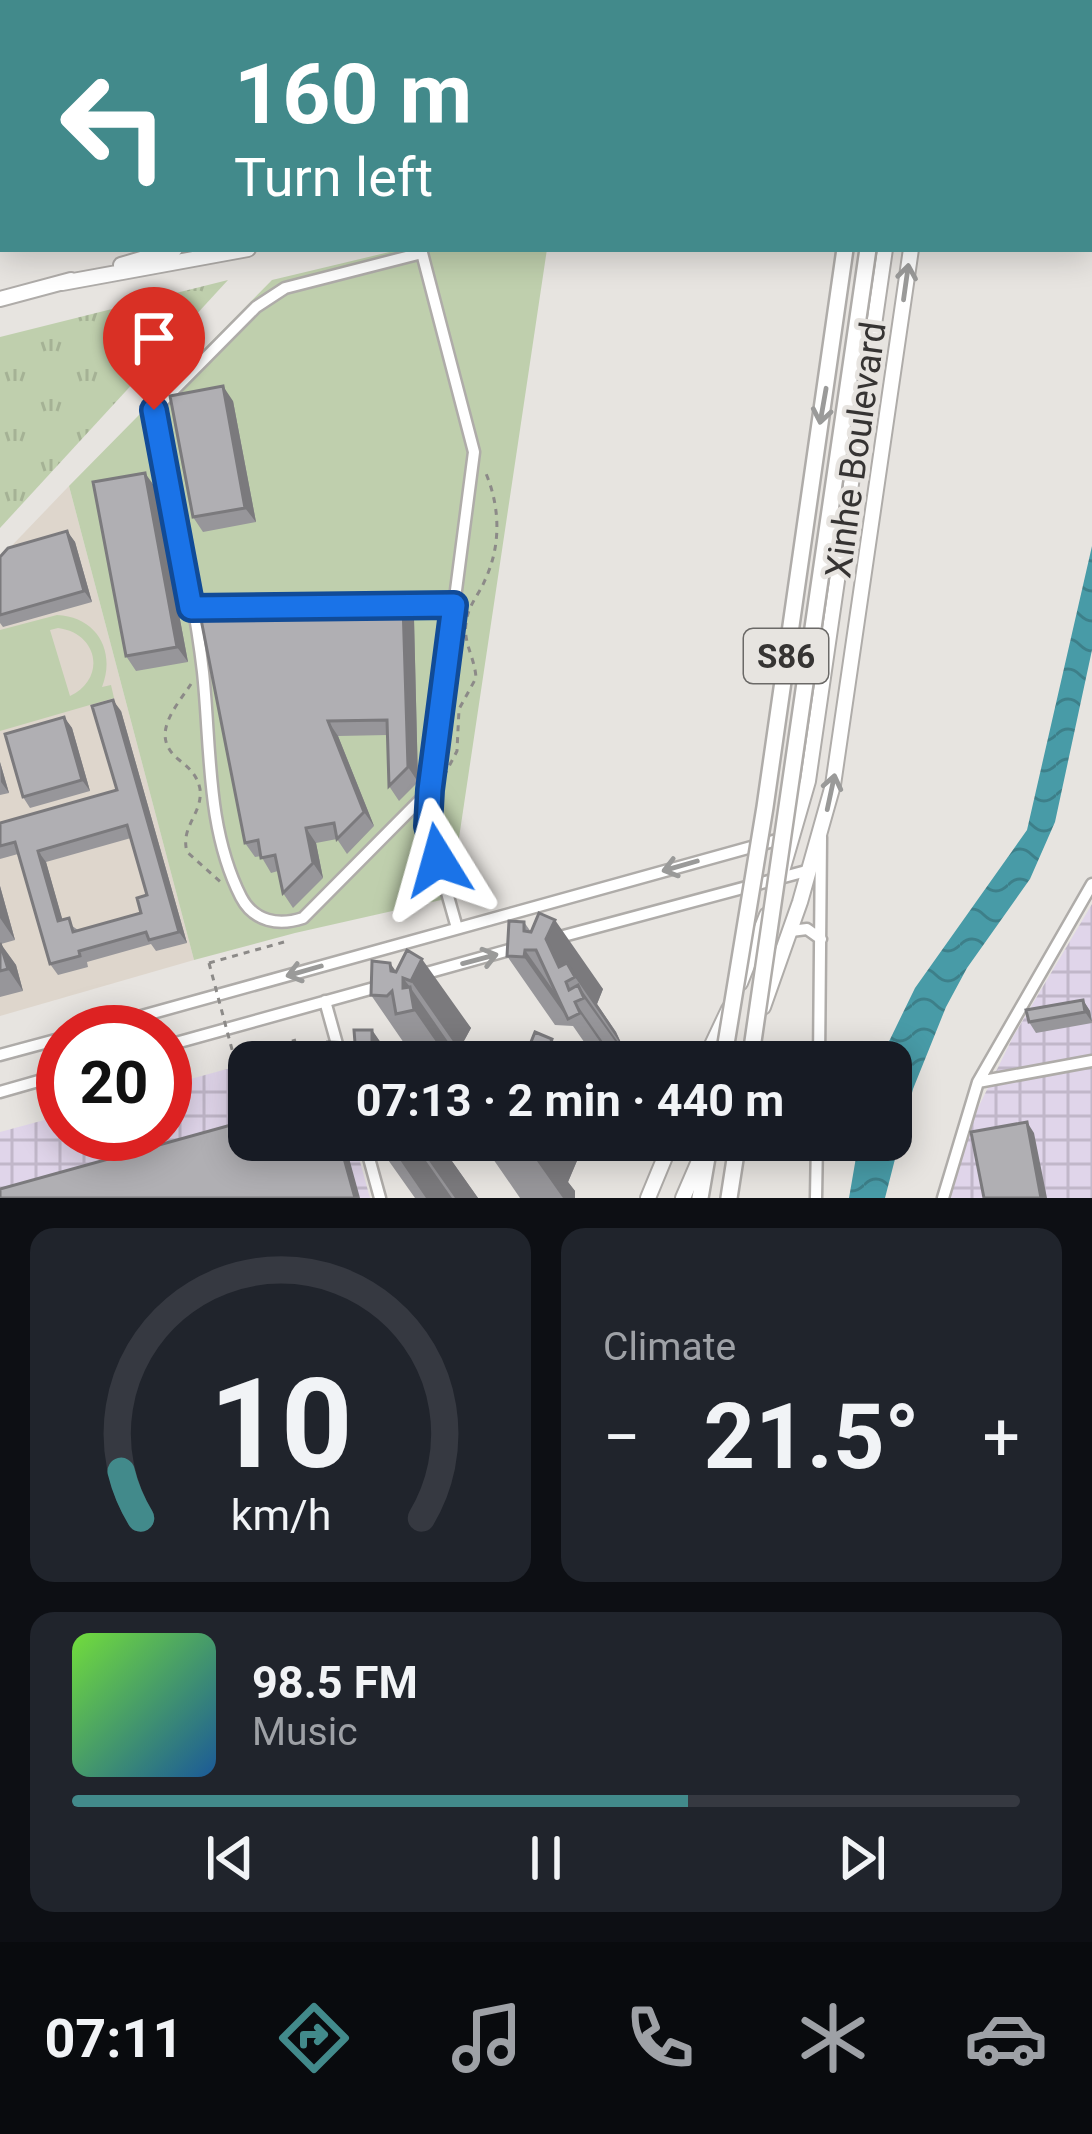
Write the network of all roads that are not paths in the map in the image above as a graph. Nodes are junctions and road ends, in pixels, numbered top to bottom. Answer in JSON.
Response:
{"nodes":[{"id":1,"x":166,"y":252,"type":"edge"},
{"id":2,"x":232,"y":252,"type":"edge"},
{"id":3,"x":844,"y":252,"type":"edge"},
{"id":4,"x":868,"y":252,"type":"edge"},
{"id":5,"x":885,"y":252,"type":"edge"},
{"id":6,"x":911,"y":252,"type":"edge"},
{"id":7,"x":62,"y":283,"type":"junction"},
{"id":8,"x":5,"y":298,"type":"edge"},
{"id":9,"x":454,"y":605,"type":"junction"},
{"id":10,"x":382,"y":606,"type":"edge"},
{"id":11,"x":310,"y":607,"type":"edge"},
{"id":12,"x":191,"y":608,"type":"junction"},
{"id":13,"x":430,"y":790,"type":"junction"},
{"id":14,"x":401,"y":820,"type":"junction"},
{"id":15,"x":428,"y":826,"type":"junction"},
{"id":16,"x":820,"y":834,"type":"junction"},
{"id":17,"x":793,"y":836,"type":"junction"},
{"id":18,"x":810,"y":870,"type":"junction"},
{"id":19,"x":780,"y":878,"type":"junction"},
{"id":20,"x":1092,"y":884,"type":"edge"},
{"id":21,"x":457,"y":928,"type":"junction"},
{"id":22,"x":791,"y":931,"type":"junction"},
{"id":23,"x":821,"y":939,"type":"junction"},
{"id":24,"x":412,"y":977,"type":"edge"},
{"id":25,"x":391,"y":983,"type":"edge"},
{"id":26,"x":325,"y":1001,"type":"junction"},
{"id":27,"x":181,"y":1005,"type":"edge"},
{"id":28,"x":192,"y":1038,"type":"edge"},
{"id":29,"x":336,"y":1041,"type":"edge"},
{"id":30,"x":713,"y":1041,"type":"edge"},
{"id":31,"x":726,"y":1041,"type":"edge"},
{"id":32,"x":748,"y":1041,"type":"edge"},
{"id":33,"x":753,"y":1041,"type":"edge"},
{"id":34,"x":819,"y":1041,"type":"edge"},
{"id":35,"x":36,"y":1045,"type":"edge"},
{"id":36,"x":0,"y":1055,"type":"edge"},
{"id":37,"x":1092,"y":1061,"type":"edge"},
{"id":38,"x":36,"y":1082,"type":"edge"},
{"id":39,"x":978,"y":1082,"type":"junction"},
{"id":40,"x":0,"y":1092,"type":"edge"},
{"id":41,"x":370,"y":1161,"type":"edge"},
{"id":42,"x":663,"y":1161,"type":"edge"},
{"id":43,"x":700,"y":1161,"type":"edge"},
{"id":44,"x":706,"y":1161,"type":"edge"},
{"id":45,"x":735,"y":1161,"type":"edge"},
{"id":46,"x":817,"y":1161,"type":"edge"},
{"id":47,"x":380,"y":1198,"type":"edge"},
{"id":48,"x":648,"y":1198,"type":"edge"},
{"id":49,"x":683,"y":1198,"type":"edge"},
{"id":50,"x":700,"y":1198,"type":"edge"},
{"id":51,"x":730,"y":1198,"type":"edge"},
{"id":52,"x":816,"y":1198,"type":"edge"},
{"id":53,"x":943,"y":1198,"type":"edge"}],
"edges":[{"from":1,"to":7,"type":"main road"},
{"from":2,"to":7,"type":"main road"},
{"from":3,"to":31,"type":"highway","number":"S86","one_way":true,"bridge":true},
{"from":4,"to":33,"type":"highway","number":"S86","bridge":true},
{"from":5,"to":17,"type":"main road","name":"Xinhe Boulevard"},
{"from":16,"to":6,"type":"main road","name":"Xinhe Boulevard","one_way":true},
{"from":7,"to":8,"type":"main road"},
{"from":9,"to":10,"type":"street"},
{"from":9,"to":12,"type":"street"},
{"from":9,"to":13,"type":"street"},
{"from":11,"to":12,"type":"street"},
{"from":12,"to":14,"type":"street"},
{"from":13,"to":14,"type":"street"},
{"from":13,"to":15,"type":"street"},
{"from":14,"to":15,"type":"street"},
{"from":15,"to":21,"type":"street"},
{"from":16,"to":18,"type":"main road","name":"Xinhe Boulevard"},
{"from":16,"to":23,"type":"street"},
{"from":17,"to":19,"type":"main road","name":"Xinhe Boulevard"},
{"from":17,"to":21,"type":"street","one_way":true},
{"from":18,"to":19,"type":"street"},
{"from":18,"to":22,"type":"main road","name":"Xinhe Boulevard"},
{"from":24,"to":19,"type":"street","one_way":true},
{"from":19,"to":30,"type":"main road","name":"Xinhe Boulevard"},
{"from":20,"to":39,"type":"street"},
{"from":21,"to":27,"type":"street","one_way":true},
{"from":22,"to":23,"type":"street"},
{"from":22,"to":32,"type":"main road","name":"Xinhe Boulevard"},
{"from":23,"to":34,"type":"street"},
{"from":25,"to":26,"type":"street"},
{"from":26,"to":28,"type":"street"},
{"from":26,"to":29,"type":"street"},
{"from":35,"to":36,"type":"street"},
{"from":37,"to":39,"type":"street"},
{"from":38,"to":40,"type":"street"},
{"from":39,"to":53,"type":"street"},
{"from":41,"to":47,"type":"street"},
{"from":42,"to":48,"type":"main road"},
{"from":43,"to":49,"type":"main road"},
{"from":44,"to":50,"type":"highway"},
{"from":45,"to":51,"type":"highway"},
{"from":46,"to":52,"type":"street"}]}
